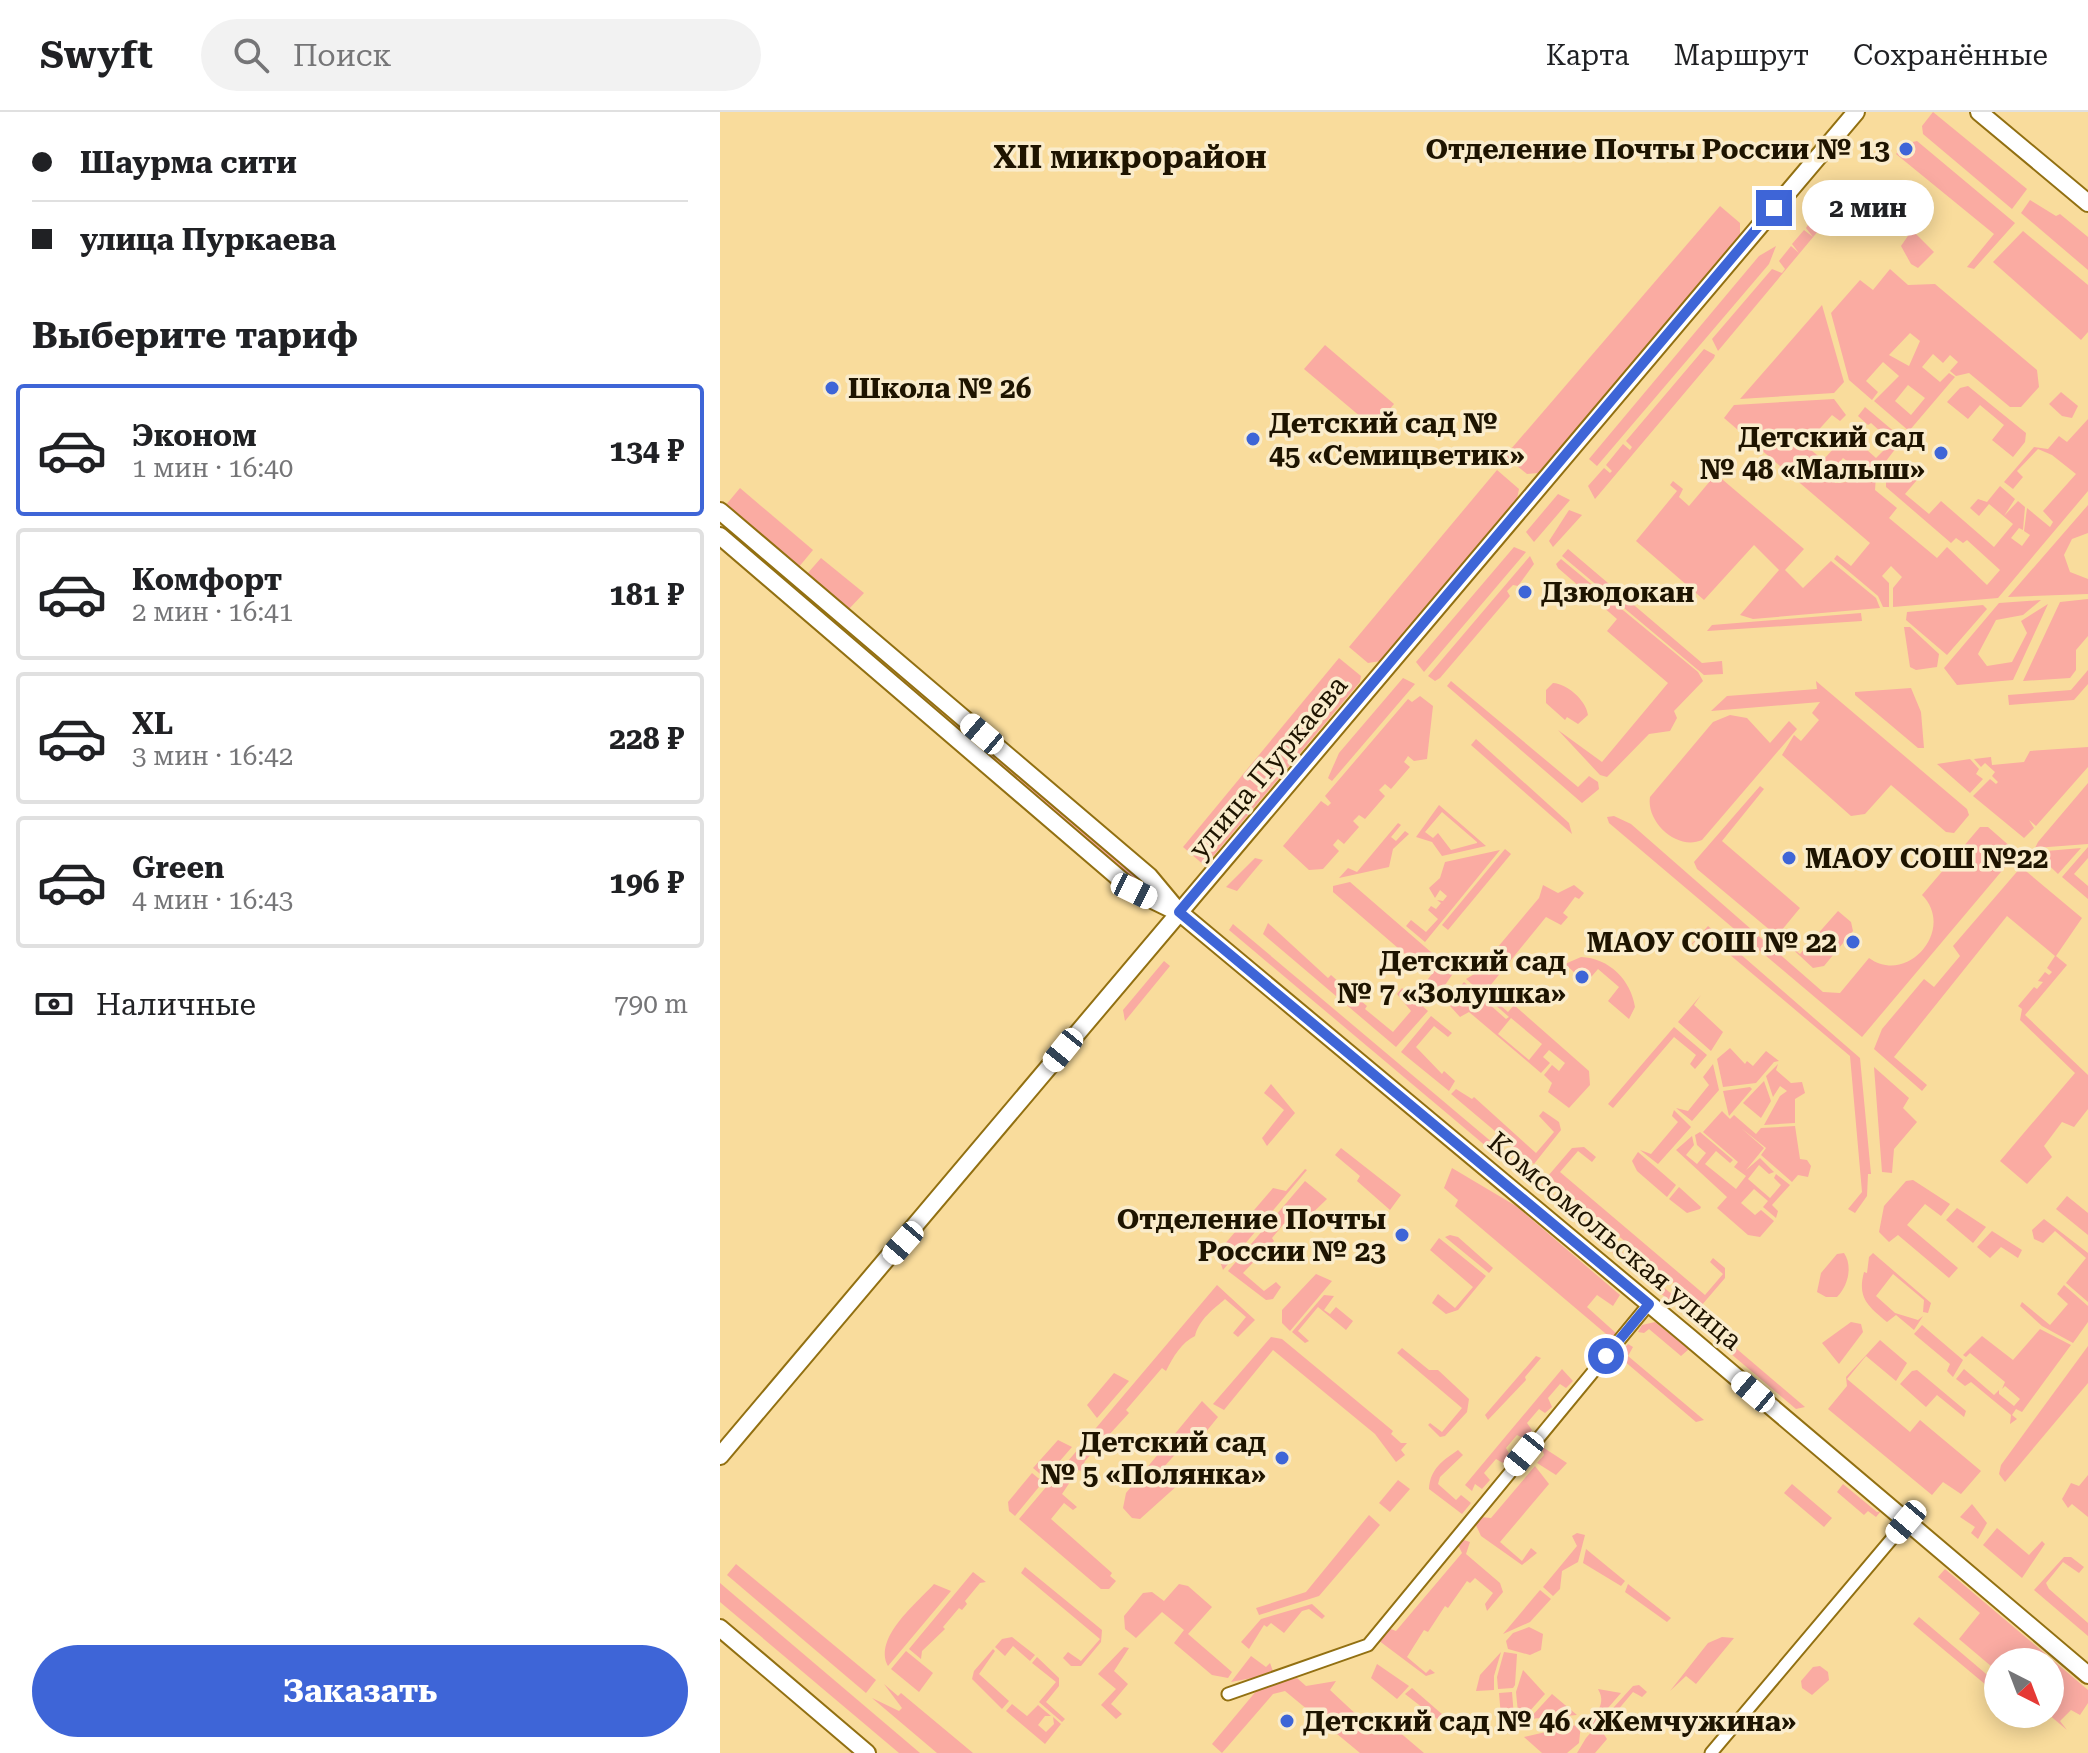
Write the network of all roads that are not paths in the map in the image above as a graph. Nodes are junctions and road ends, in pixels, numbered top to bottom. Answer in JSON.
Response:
{"nodes":[{"id":1,"x":1856,"y":112,"type":"edge"},
{"id":2,"x":1979,"y":112,"type":"edge"},
{"id":3,"x":2088,"y":203,"type":"edge"},
{"id":4,"x":720,"y":511,"type":"edge"},
{"id":5,"x":720,"y":536,"type":"edge"},
{"id":6,"x":1179,"y":912,"type":"junction"},
{"id":7,"x":1649,"y":1304,"type":"junction"},
{"id":8,"x":720,"y":1456,"type":"edge"},
{"id":9,"x":1906,"y":1522,"type":"junction"},
{"id":10,"x":720,"y":1628,"type":"edge"},
{"id":11,"x":2088,"y":1675,"type":"edge"},
{"id":12,"x":1228,"y":1694,"type":"dead end"},
{"id":13,"x":1713,"y":1752,"type":"edge"},
{"id":14,"x":867,"y":1753,"type":"edge"}],
"edges":[{"from":1,"to":6,"type":"main road","name":"улица Пуркаева"},
{"from":2,"to":3,"type":"main road"},
{"from":4,"to":6,"type":"main road","name":"Комсомольская улица"},
{"from":5,"to":6,"type":"main road","name":"Комсомольская улица"},
{"from":6,"to":7,"type":"main road","name":"Комсомольская улица"},
{"from":6,"to":8,"type":"main road","name":"улица Пуркаева"},
{"from":7,"to":9,"type":"main road","name":"Комсомольская улица"},
{"from":7,"to":12,"type":"street"},
{"from":9,"to":11,"type":"main road","name":"Комсомольская улица"},
{"from":9,"to":13,"type":"street"},
{"from":10,"to":14,"type":"main road"}]}
